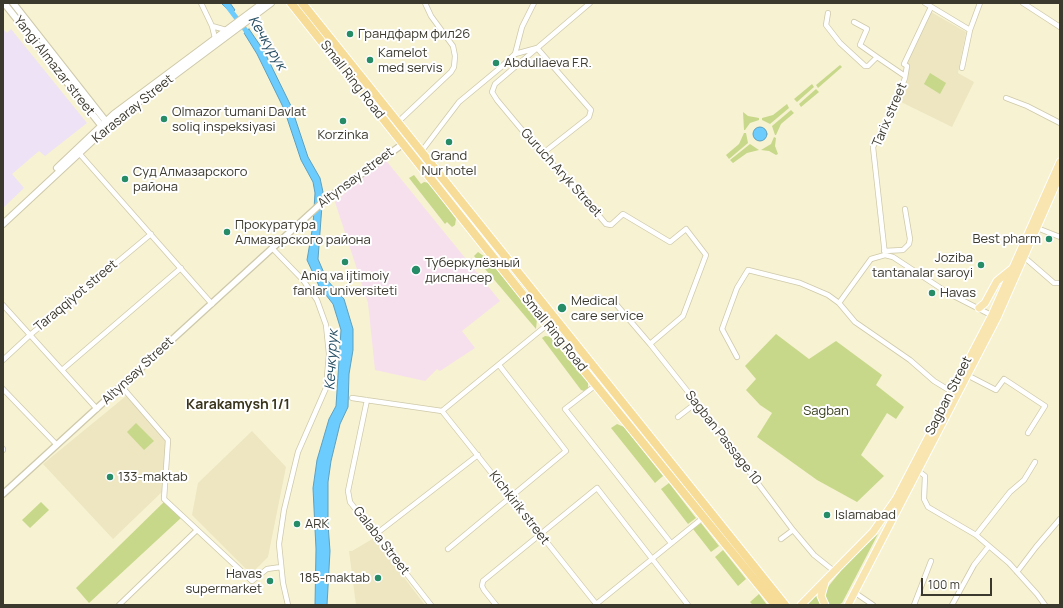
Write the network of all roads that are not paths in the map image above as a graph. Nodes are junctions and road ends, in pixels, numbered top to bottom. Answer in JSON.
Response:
{"nodes":[{"id":1,"x":4,"y":3,"type":"edge"},
{"id":2,"x":13,"y":3,"type":"edge"},
{"id":3,"x":201,"y":3,"type":"edge"},
{"id":4,"x":263,"y":3,"type":"edge"},
{"id":5,"x":271,"y":3,"type":"edge"},
{"id":6,"x":291,"y":3,"type":"edge"},
{"id":7,"x":302,"y":3,"type":"edge"},
{"id":8,"x":425,"y":3,"type":"edge"},
{"id":9,"x":534,"y":3,"type":"edge"},
{"id":10,"x":590,"y":3,"type":"edge"},
{"id":11,"x":925,"y":3,"type":"edge"},
{"id":12,"x":980,"y":3,"type":"edge"},
{"id":13,"x":1023,"y":3,"type":"edge"},
{"id":14,"x":931,"y":7,"type":"junction"},
{"id":15,"x":828,"y":13,"type":"dead end"},
{"id":16,"x":244,"y":20,"type":"junction"},
{"id":17,"x":854,"y":22,"type":"dead end"},
{"id":18,"x":237,"y":25,"type":"junction"},
{"id":19,"x":212,"y":26,"type":"junction"},
{"id":20,"x":1060,"y":27,"type":"edge"},
{"id":21,"x":226,"y":30,"type":"junction"},
{"id":22,"x":970,"y":30,"type":"junction"},
{"id":23,"x":215,"y":38,"type":"junction"},
{"id":24,"x":536,"y":48,"type":"junction"},
{"id":25,"x":515,"y":54,"type":"junction"},
{"id":26,"x":877,"y":57,"type":"junction"},
{"id":27,"x":962,"y":68,"type":"dead end"},
{"id":28,"x":906,"y":76,"type":"junction"},
{"id":29,"x":367,"y":84,"type":"junction"},
{"id":30,"x":360,"y":90,"type":"junction"},
{"id":31,"x":1006,"y":98,"type":"dead end"},
{"id":32,"x":398,"y":122,"type":"junction"},
{"id":33,"x":1060,"y":124,"type":"edge"},
{"id":34,"x":106,"y":126,"type":"junction"},
{"id":35,"x":403,"y":144,"type":"junction"},
{"id":36,"x":78,"y":152,"type":"junction"},
{"id":37,"x":421,"y":152,"type":"junction"},
{"id":38,"x":542,"y":154,"type":"junction"},
{"id":39,"x":1060,"y":162,"type":"edge"},
{"id":40,"x":1060,"y":175,"type":"edge"},
{"id":41,"x":905,"y":210,"type":"dead end"},
{"id":42,"x":3,"y":218,"type":"edge"},
{"id":43,"x":3,"y":224,"type":"edge"},
{"id":44,"x":1037,"y":228,"type":"junction"},
{"id":45,"x":151,"y":234,"type":"junction"},
{"id":46,"x":1060,"y":237,"type":"edge"},
{"id":47,"x":272,"y":248,"type":"junction"},
{"id":48,"x":884,"y":253,"type":"junction"},
{"id":49,"x":1024,"y":257,"type":"junction"},
{"id":50,"x":510,"y":262,"type":"junction"},
{"id":51,"x":181,"y":268,"type":"junction"},
{"id":52,"x":502,"y":268,"type":"junction"},
{"id":53,"x":1013,"y":268,"type":"junction"},
{"id":54,"x":1060,"y":283,"type":"edge"},
{"id":55,"x":212,"y":304,"type":"junction"},
{"id":56,"x":614,"y":304,"type":"dead end"},
{"id":57,"x":839,"y":304,"type":"junction"},
{"id":58,"x":3,"y":305,"type":"edge"},
{"id":59,"x":979,"y":308,"type":"junction"},
{"id":60,"x":994,"y":316,"type":"junction"},
{"id":61,"x":547,"y":325,"type":"junction"},
{"id":62,"x":30,"y":335,"type":"junction"},
{"id":63,"x":650,"y":344,"type":"junction"},
{"id":64,"x":737,"y":357,"type":"dead end"},
{"id":65,"x":3,"y":360,"type":"edge"},
{"id":66,"x":499,"y":365,"type":"junction"},
{"id":67,"x":62,"y":370,"type":"junction"},
{"id":68,"x":967,"y":375,"type":"junction"},
{"id":69,"x":596,"y":385,"type":"junction"},
{"id":70,"x":122,"y":387,"type":"junction"},
{"id":71,"x":3,"y":389,"type":"edge"},
{"id":72,"x":952,"y":392,"type":"junction"},
{"id":73,"x":352,"y":398,"type":"dead end"},
{"id":74,"x":367,"y":400,"type":"junction"},
{"id":75,"x":696,"y":403,"type":"junction"},
{"id":76,"x":97,"y":409,"type":"junction"},
{"id":77,"x":442,"y":411,"type":"junction"},
{"id":78,"x":678,"y":417,"type":"dead end"},
{"id":79,"x":1028,"y":433,"type":"dead end"},
{"id":80,"x":57,"y":445,"type":"junction"},
{"id":81,"x":478,"y":455,"type":"junction"},
{"id":82,"x":1035,"y":462,"type":"dead end"},
{"id":83,"x":670,"y":468,"type":"junction"},
{"id":84,"x":915,"y":469,"type":"junction"},
{"id":85,"x":3,"y":494,"type":"edge"},
{"id":86,"x":510,"y":497,"type":"junction"},
{"id":87,"x":704,"y":517,"type":"junction"},
{"id":88,"x":1060,"y":519,"type":"edge"},
{"id":89,"x":197,"y":530,"type":"junction"},
{"id":90,"x":793,"y":530,"type":"junction"},
{"id":91,"x":376,"y":534,"type":"junction"},
{"id":92,"x":540,"y":534,"type":"junction"},
{"id":93,"x":976,"y":535,"type":"junction"},
{"id":94,"x":781,"y":539,"type":"dead end"},
{"id":95,"x":671,"y":543,"type":"junction"},
{"id":96,"x":989,"y":546,"type":"junction"},
{"id":97,"x":448,"y":549,"type":"dead end"},
{"id":98,"x":736,"y":551,"type":"junction"},
{"id":99,"x":652,"y":559,"type":"junction"},
{"id":100,"x":931,"y":561,"type":"dead end"},
{"id":101,"x":281,"y":567,"type":"junction"},
{"id":102,"x":834,"y":571,"type":"junction"},
{"id":103,"x":1018,"y":572,"type":"junction"},
{"id":104,"x":828,"y":577,"type":"junction"},
{"id":105,"x":854,"y":592,"type":"junction"},
{"id":106,"x":119,"y":605,"type":"edge"},
{"id":107,"x":288,"y":605,"type":"edge"},
{"id":108,"x":431,"y":605,"type":"edge"},
{"id":109,"x":496,"y":605,"type":"edge"},
{"id":110,"x":596,"y":605,"type":"edge"},
{"id":111,"x":688,"y":605,"type":"edge"},
{"id":112,"x":774,"y":605,"type":"edge"},
{"id":113,"x":785,"y":605,"type":"edge"},
{"id":114,"x":801,"y":605,"type":"edge"},
{"id":115,"x":825,"y":605,"type":"edge"},
{"id":116,"x":848,"y":605,"type":"edge"},
{"id":117,"x":873,"y":605,"type":"edge"},
{"id":118,"x":914,"y":605,"type":"edge"},
{"id":119,"x":952,"y":605,"type":"edge"},
{"id":120,"x":1045,"y":605,"type":"edge"}],
"edges":[{"from":1,"to":34,"type":"main road","name":"Yangi Almazar street"},
{"from":2,"to":34,"type":"main road","name":"Yangi Almazar street"},
{"from":3,"to":19,"type":"street"},
{"from":4,"to":16,"type":"main road","name":"Karasaray Street"},
{"from":5,"to":16,"type":"main road","name":"Karasaray Street"},
{"from":6,"to":30,"type":"highway","name":"Small Ring Road"},
{"from":7,"to":29,"type":"highway","name":"Small Ring Road"},
{"from":8,"to":32,"type":"street"},
{"from":9,"to":25,"type":"street"},
{"from":10,"to":24,"type":"street"},
{"from":11,"to":14,"type":"street"},
{"from":12,"to":22,"type":"street"},
{"from":13,"to":20,"type":"street"},
{"from":14,"to":22,"type":"street"},
{"from":14,"to":28,"type":"street","name":"Tarix street"},
{"from":15,"to":26,"type":"street"},
{"from":16,"to":18,"type":"main road","name":"Karasaray Street"},
{"from":17,"to":26,"type":"street"},
{"from":18,"to":21,"type":"main road","name":"Karasaray Street"},
{"from":18,"to":34,"type":"main road","name":"Karasaray Street"},
{"from":19,"to":21,"type":"street"},
{"from":19,"to":23,"type":"street"},
{"from":21,"to":23,"type":"main road","name":"Karasaray Street"},
{"from":22,"to":27,"type":"street"},
{"from":23,"to":34,"type":"main road","name":"Karasaray Street"},
{"from":24,"to":25,"type":"street"},
{"from":24,"to":38,"type":"street","name":"Guruch Aryk Street"},
{"from":24,"to":38,"type":"street"},
{"from":25,"to":37,"type":"street"},
{"from":26,"to":28,"type":"street"},
{"from":28,"to":48,"type":"street","name":"Tarix street"},
{"from":29,"to":30,"type":"highway"},
{"from":29,"to":32,"type":"highway","name":"Small Ring Road"},
{"from":30,"to":35,"type":"highway","name":"Small Ring Road"},
{"from":31,"to":33,"type":"street"},
{"from":32,"to":37,"type":"highway","name":"Small Ring Road"},
{"from":34,"to":36,"type":"main road","name":"Karasaray Street"},
{"from":35,"to":47,"type":"street","name":"Altynsay street"},
{"from":35,"to":52,"type":"highway","name":"Small Ring Road"},
{"from":36,"to":42,"type":"main road","name":"Karasaray Street"},
{"from":36,"to":43,"type":"main road","name":"Karasaray Street"},
{"from":36,"to":45,"type":"street"},
{"from":37,"to":50,"type":"highway","name":"Small Ring Road"},
{"from":38,"to":63,"type":"street","name":"Guruch Aryk Street"},
{"from":39,"to":53,"type":"main road","name":"Sagban Street"},
{"from":40,"to":44,"type":"main road","name":"Sagban Street"},
{"from":41,"to":48,"type":"street"},
{"from":44,"to":46,"type":"street"},
{"from":44,"to":49,"type":"main road","name":"Sagban Street"},
{"from":45,"to":51,"type":"street"},
{"from":45,"to":62,"type":"street","name":"Taraqqiyot street"},
{"from":47,"to":55,"type":"street","name":"Altynsay Street"},
{"from":47,"to":101,"type":"street"},
{"from":48,"to":57,"type":"street"},
{"from":48,"to":59,"type":"street"},
{"from":49,"to":54,"type":"street"},
{"from":49,"to":60,"type":"main road","name":"Sagban Street"},
{"from":50,"to":52,"type":"highway"},
{"from":50,"to":83,"type":"highway","name":"Small Ring Road"},
{"from":51,"to":55,"type":"street"},
{"from":51,"to":67,"type":"street"},
{"from":52,"to":61,"type":"highway","name":"Small Ring Road"},
{"from":53,"to":59,"type":"main road"},
{"from":53,"to":60,"type":"main road","name":"Sagban Street"},
{"from":55,"to":70,"type":"street","name":"Altynsay Street"},
{"from":56,"to":63,"type":"street","name":"Sagban Passage 10"},
{"from":57,"to":64,"type":"street"},
{"from":57,"to":72,"type":"street"},
{"from":58,"to":62,"type":"street"},
{"from":59,"to":60,"type":"street"},
{"from":60,"to":68,"type":"main road","name":"Sagban Street"},
{"from":60,"to":72,"type":"main road","name":"Sagban Street"},
{"from":61,"to":66,"type":"street"},
{"from":61,"to":69,"type":"highway","name":"Small Ring Road"},
{"from":62,"to":65,"type":"street","name":"Taraqqiyot street"},
{"from":62,"to":67,"type":"street"},
{"from":63,"to":75,"type":"street","name":"Sagban Passage 10"},
{"from":66,"to":77,"type":"street"},
{"from":66,"to":86,"type":"street"},
{"from":67,"to":76,"type":"street"},
{"from":68,"to":79,"type":"street"},
{"from":68,"to":84,"type":"main road","name":"Sagban Street"},
{"from":69,"to":83,"type":"highway","name":"Small Ring Road"},
{"from":69,"to":95,"type":"street"},
{"from":70,"to":76,"type":"street","name":"Altynsay Street"},
{"from":70,"to":89,"type":"street"},
{"from":71,"to":80,"type":"street"},
{"from":72,"to":84,"type":"main road","name":"Sagban Street"},
{"from":73,"to":74,"type":"street"},
{"from":74,"to":77,"type":"street"},
{"from":74,"to":91,"type":"street","name":"Galaba Street"},
{"from":75,"to":78,"type":"street"},
{"from":75,"to":90,"type":"street","name":"Sagban Passage 10"},
{"from":76,"to":80,"type":"street","name":"Altynsay Street"},
{"from":77,"to":81,"type":"street","name":"Kichkirik street"},
{"from":80,"to":85,"type":"street","name":"Altynsay Street"},
{"from":81,"to":86,"type":"street","name":"Kichkirik street"},
{"from":81,"to":91,"type":"street"},
{"from":82,"to":93,"type":"street"},
{"from":83,"to":87,"type":"highway","name":"Small Ring Road"},
{"from":83,"to":98,"type":"highway","name":"Small Ring Road"},
{"from":84,"to":93,"type":"street"},
{"from":84,"to":102,"type":"main road","name":"Sagban Street"},
{"from":84,"to":105,"type":"main road","name":"Sagban Street"},
{"from":86,"to":92,"type":"street","name":"Kichkirik street"},
{"from":86,"to":97,"type":"street"},
{"from":87,"to":95,"type":"street"},
{"from":87,"to":98,"type":"highway","name":"Small Ring Road"},
{"from":88,"to":103,"type":"street"},
{"from":89,"to":101,"type":"street"},
{"from":89,"to":106,"type":"street"},
{"from":90,"to":94,"type":"street"},
{"from":90,"to":102,"type":"street","name":"Sagban Passage 10"},
{"from":91,"to":108,"type":"street","name":"Galaba Street"},
{"from":92,"to":99,"type":"street"},
{"from":92,"to":109,"type":"street"},
{"from":92,"to":110,"type":"street","name":"Kichkirik street"},
{"from":93,"to":96,"type":"street"},
{"from":95,"to":99,"type":"street"},
{"from":96,"to":103,"type":"street"},
{"from":96,"to":119,"type":"street"},
{"from":98,"to":112,"type":"highway","name":"Small Ring Road"},
{"from":98,"to":113,"type":"highway","name":"Small Ring Road"},
{"from":99,"to":110,"type":"street"},
{"from":99,"to":111,"type":"street"},
{"from":100,"to":118,"type":"street"},
{"from":101,"to":107,"type":"street"},
{"from":102,"to":104,"type":"main road","name":"Sagban Street"},
{"from":103,"to":120,"type":"street"},
{"from":104,"to":114,"type":"main road","name":"Sagban Street"},
{"from":104,"to":115,"type":"main road"},
{"from":105,"to":116,"type":"main road","name":"Sagban Street"},
{"from":105,"to":117,"type":"street"}]}
